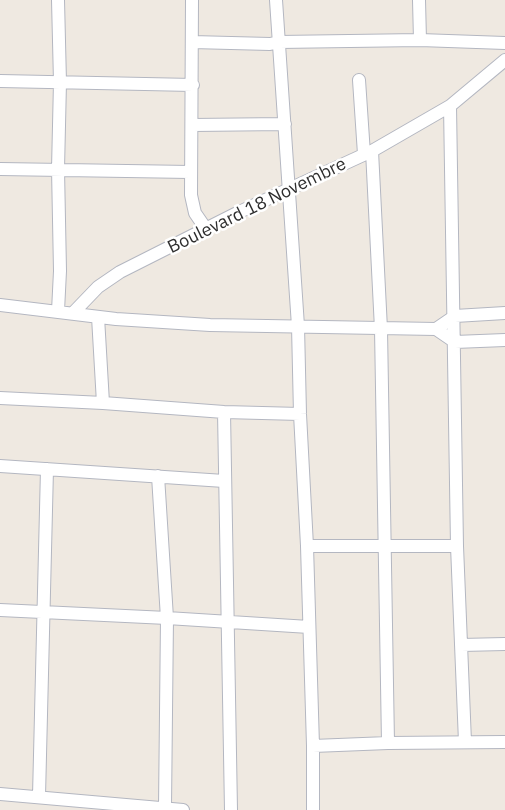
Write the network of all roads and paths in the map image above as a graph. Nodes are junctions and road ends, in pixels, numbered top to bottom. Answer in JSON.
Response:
{"nodes":[{"id":1,"x":58,"y":0,"type":"edge"},
{"id":2,"x":192,"y":0,"type":"edge"},
{"id":3,"x":276,"y":0,"type":"edge"},
{"id":4,"x":419,"y":0,"type":"edge"},
{"id":5,"x":420,"y":40,"type":"junction"},
{"id":6,"x":192,"y":42,"type":"junction"},
{"id":7,"x":279,"y":42,"type":"junction"},
{"id":8,"x":505,"y":43,"type":"edge"},
{"id":9,"x":505,"y":61,"type":"edge"},
{"id":10,"x":359,"y":80,"type":"dead end"},
{"id":11,"x":0,"y":81,"type":"edge"},
{"id":12,"x":60,"y":82,"type":"junction"},
{"id":13,"x":193,"y":85,"type":"junction"},
{"id":14,"x":450,"y":106,"type":"junction"},
{"id":15,"x":286,"y":124,"type":"junction"},
{"id":16,"x":192,"y":125,"type":"junction"},
{"id":17,"x":368,"y":153,"type":"junction"},
{"id":18,"x":0,"y":169,"type":"edge"},
{"id":19,"x":58,"y":169,"type":"junction"},
{"id":20,"x":190,"y":172,"type":"junction"},
{"id":21,"x":289,"y":190,"type":"junction"},
{"id":22,"x":206,"y":229,"type":"junction"},
{"id":23,"x":0,"y":305,"type":"edge"},
{"id":24,"x":58,"y":311,"type":"junction"},
{"id":25,"x":72,"y":313,"type":"junction"},
{"id":26,"x":505,"y":313,"type":"edge"},
{"id":27,"x":454,"y":316,"type":"junction"},
{"id":28,"x":98,"y":317,"type":"junction"},
{"id":29,"x":298,"y":326,"type":"junction"},
{"id":30,"x":381,"y":329,"type":"junction"},
{"id":31,"x":436,"y":329,"type":"junction"},
{"id":32,"x":505,"y":340,"type":"edge"},
{"id":33,"x":455,"y":342,"type":"junction"},
{"id":34,"x":0,"y":398,"type":"edge"},
{"id":35,"x":103,"y":403,"type":"junction"},
{"id":36,"x":224,"y":412,"type":"junction"},
{"id":37,"x":300,"y":414,"type":"junction"},
{"id":38,"x":0,"y":466,"type":"edge"},
{"id":39,"x":47,"y":469,"type":"junction"},
{"id":40,"x":158,"y":476,"type":"junction"},
{"id":41,"x":224,"y":481,"type":"junction"},
{"id":42,"x":307,"y":546,"type":"junction"},
{"id":43,"x":384,"y":546,"type":"junction"},
{"id":44,"x":458,"y":546,"type":"junction"},
{"id":45,"x":0,"y":610,"type":"edge"},
{"id":46,"x":43,"y":611,"type":"junction"},
{"id":47,"x":167,"y":618,"type":"junction"},
{"id":48,"x":228,"y":622,"type":"junction"},
{"id":49,"x":309,"y":627,"type":"junction"},
{"id":50,"x":505,"y":644,"type":"edge"},
{"id":51,"x":461,"y":645,"type":"junction"},
{"id":52,"x":465,"y":742,"type":"junction"},
{"id":53,"x":505,"y":742,"type":"edge"},
{"id":54,"x":388,"y":743,"type":"junction"},
{"id":55,"x":313,"y":746,"type":"junction"},
{"id":56,"x":0,"y":794,"type":"edge"},
{"id":57,"x":39,"y":796,"type":"junction"},
{"id":58,"x":165,"y":808,"type":"junction"},
{"id":59,"x":184,"y":810,"type":"edge"},
{"id":60,"x":231,"y":810,"type":"edge"},
{"id":61,"x":313,"y":810,"type":"edge"}],
"edges":[{"from":1,"to":12,"type":"street"},
{"from":2,"to":6,"type":"street"},
{"from":3,"to":7,"type":"street"},
{"from":4,"to":5,"type":"street"},
{"from":5,"to":7,"type":"street"},
{"from":5,"to":8,"type":"street"},
{"from":6,"to":7,"type":"street"},
{"from":6,"to":13,"type":"street"},
{"from":7,"to":15,"type":"street"},
{"from":9,"to":14,"type":"street","name":"Boulevard 18 Novembre"},
{"from":10,"to":17,"type":"street"},
{"from":11,"to":12,"type":"street"},
{"from":12,"to":13,"type":"street"},
{"from":12,"to":19,"type":"street"},
{"from":13,"to":16,"type":"street"},
{"from":14,"to":17,"type":"street","name":"Boulevard 18 Novembre"},
{"from":14,"to":27,"type":"street"},
{"from":15,"to":16,"type":"street"},
{"from":15,"to":21,"type":"street"},
{"from":16,"to":20,"type":"street"},
{"from":17,"to":21,"type":"street","name":"Boulevard 18 Novembre"},
{"from":17,"to":30,"type":"street"},
{"from":18,"to":19,"type":"street"},
{"from":19,"to":20,"type":"street"},
{"from":19,"to":24,"type":"street"},
{"from":20,"to":22,"type":"street"},
{"from":21,"to":22,"type":"street","name":"Boulevard 18 Novembre"},
{"from":21,"to":29,"type":"street"},
{"from":22,"to":25,"type":"street","name":"Boulevard 18 Novembre"},
{"from":23,"to":24,"type":"street"},
{"from":24,"to":25,"type":"street"},
{"from":25,"to":28,"type":"street"},
{"from":26,"to":27,"type":"street"},
{"from":27,"to":31,"type":"street"},
{"from":27,"to":33,"type":"street"},
{"from":28,"to":29,"type":"street"},
{"from":28,"to":35,"type":"street"},
{"from":29,"to":30,"type":"street"},
{"from":29,"to":37,"type":"street"},
{"from":30,"to":31,"type":"street"},
{"from":30,"to":43,"type":"street"},
{"from":31,"to":33,"type":"street"},
{"from":32,"to":33,"type":"street"},
{"from":33,"to":44,"type":"street"},
{"from":34,"to":35,"type":"street"},
{"from":35,"to":36,"type":"street"},
{"from":36,"to":37,"type":"street"},
{"from":36,"to":41,"type":"street"},
{"from":37,"to":42,"type":"street"},
{"from":38,"to":39,"type":"street"},
{"from":39,"to":40,"type":"street"},
{"from":39,"to":46,"type":"street"},
{"from":40,"to":41,"type":"street"},
{"from":40,"to":47,"type":"street"},
{"from":41,"to":48,"type":"street"},
{"from":42,"to":43,"type":"street"},
{"from":42,"to":49,"type":"street"},
{"from":43,"to":44,"type":"street"},
{"from":43,"to":54,"type":"street"},
{"from":44,"to":51,"type":"street"},
{"from":45,"to":46,"type":"street"},
{"from":46,"to":47,"type":"street"},
{"from":46,"to":57,"type":"street"},
{"from":47,"to":48,"type":"street"},
{"from":47,"to":58,"type":"street"},
{"from":48,"to":49,"type":"street"},
{"from":48,"to":60,"type":"street"},
{"from":49,"to":55,"type":"street"},
{"from":50,"to":51,"type":"street"},
{"from":51,"to":52,"type":"street"},
{"from":52,"to":53,"type":"street"},
{"from":52,"to":54,"type":"street"},
{"from":54,"to":55,"type":"street"},
{"from":55,"to":61,"type":"street"},
{"from":56,"to":57,"type":"street"},
{"from":57,"to":58,"type":"street"},
{"from":58,"to":59,"type":"street"}]}
